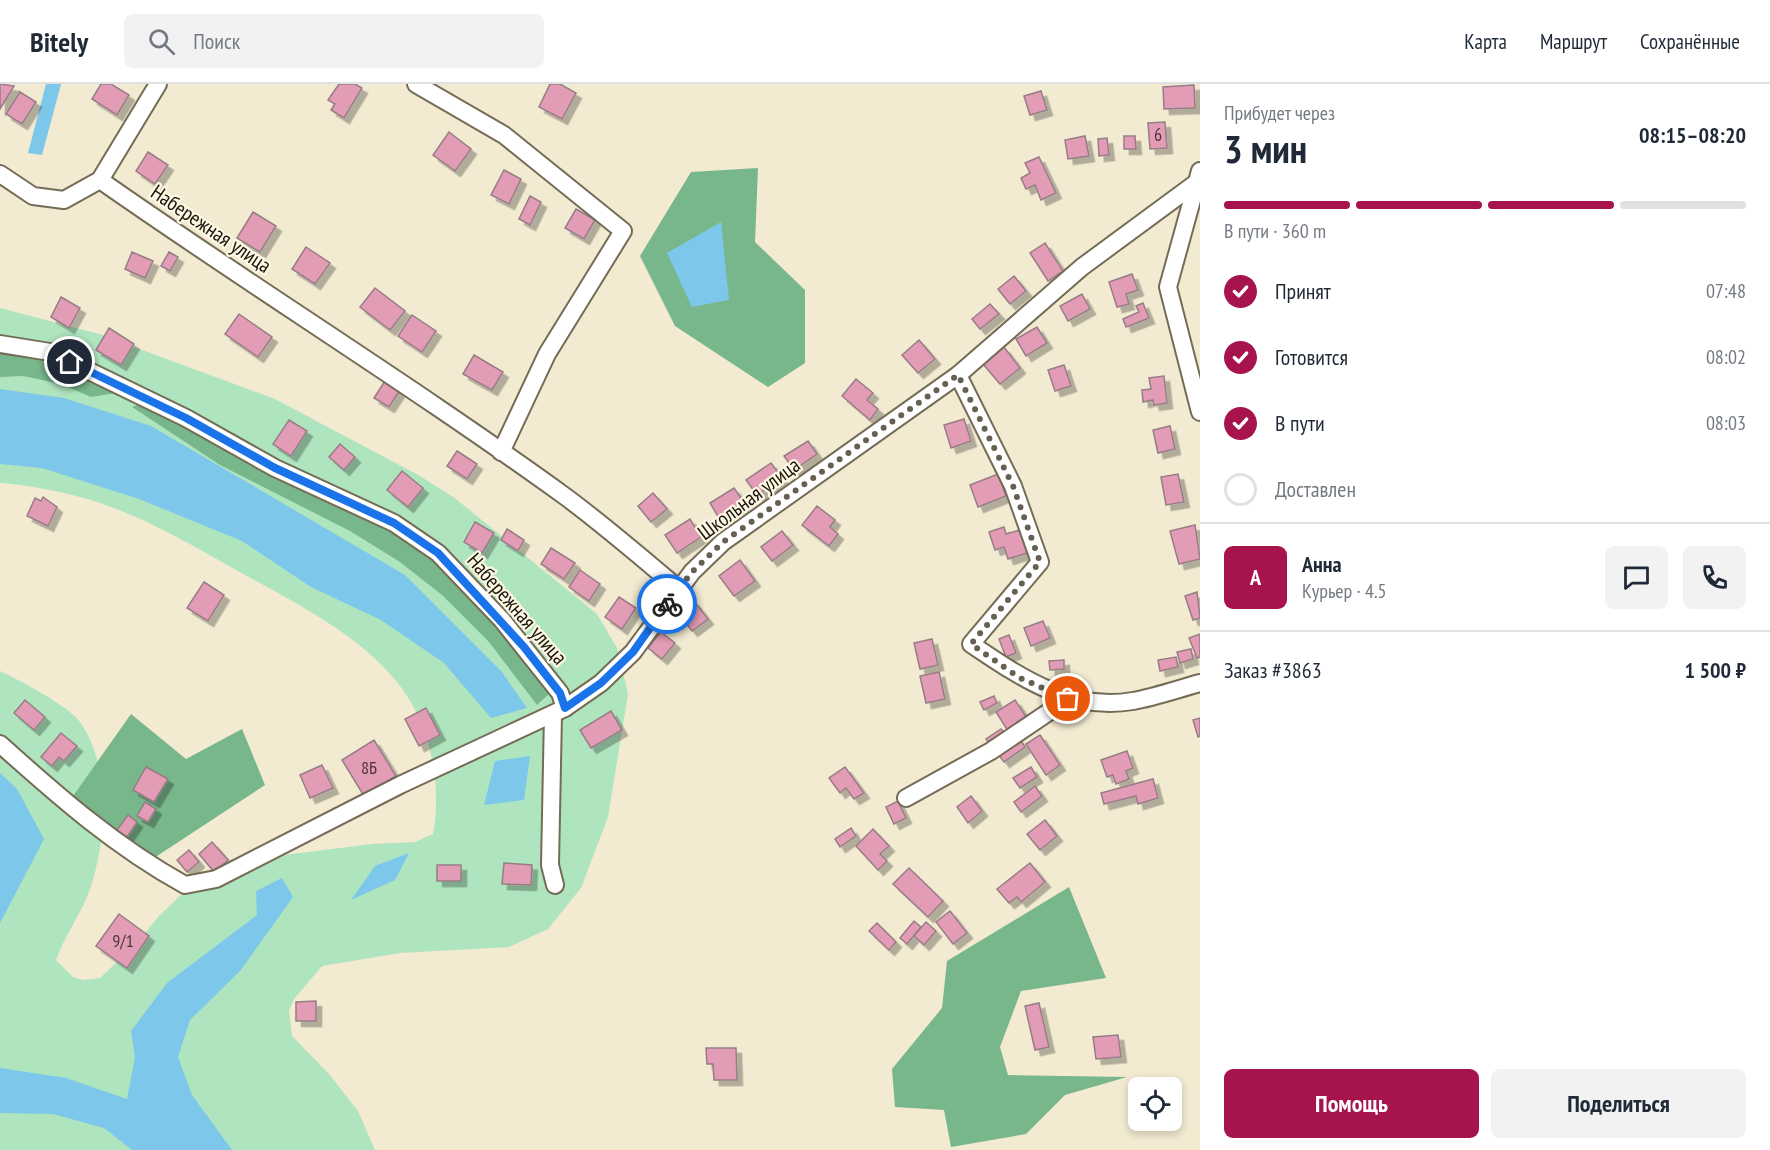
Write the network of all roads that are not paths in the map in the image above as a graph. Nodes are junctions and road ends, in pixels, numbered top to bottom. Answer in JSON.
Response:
{"nodes":[{"id":1,"x":158,"y":84,"type":"edge"},
{"id":2,"x":416,"y":84,"type":"edge"},
{"id":3,"x":0,"y":174,"type":"edge"},
{"id":4,"x":1198,"y":177,"type":"edge"},
{"id":5,"x":100,"y":180,"type":"junction"},
{"id":6,"x":0,"y":344,"type":"edge"},
{"id":7,"x":958,"y":375,"type":"junction"},
{"id":8,"x":1200,"y":412,"type":"edge"},
{"id":9,"x":501,"y":452,"type":"junction"},
{"id":10,"x":679,"y":589,"type":"junction"},
{"id":11,"x":1200,"y":683,"type":"edge"},
{"id":12,"x":1068,"y":699,"type":"junction"},
{"id":13,"x":559,"y":711,"type":"junction"},
{"id":14,"x":0,"y":744,"type":"edge"},
{"id":15,"x":906,"y":798,"type":"dead end"},
{"id":16,"x":555,"y":885,"type":"dead end"}],
"edges":[{"from":1,"to":5,"type":"street"},
{"from":2,"to":9,"type":"street"},
{"from":3,"to":5,"type":"street"},
{"from":4,"to":7,"type":"street","name":"Школьная улица"},
{"from":4,"to":8,"type":"street","name":"Школьная улица"},
{"from":5,"to":9,"type":"street","name":"Набережная улица"},
{"from":6,"to":13,"type":"street","name":"Набережная улица"},
{"from":7,"to":10,"type":"street","name":"Школьная улица"},
{"from":7,"to":12,"type":"street"},
{"from":9,"to":10,"type":"street","name":"Набережная улица"},
{"from":10,"to":13,"type":"street","name":"Школьная улица"},
{"from":11,"to":12,"type":"street"},
{"from":12,"to":15,"type":"street"},
{"from":13,"to":14,"type":"street"},
{"from":13,"to":16,"type":"street"}]}
